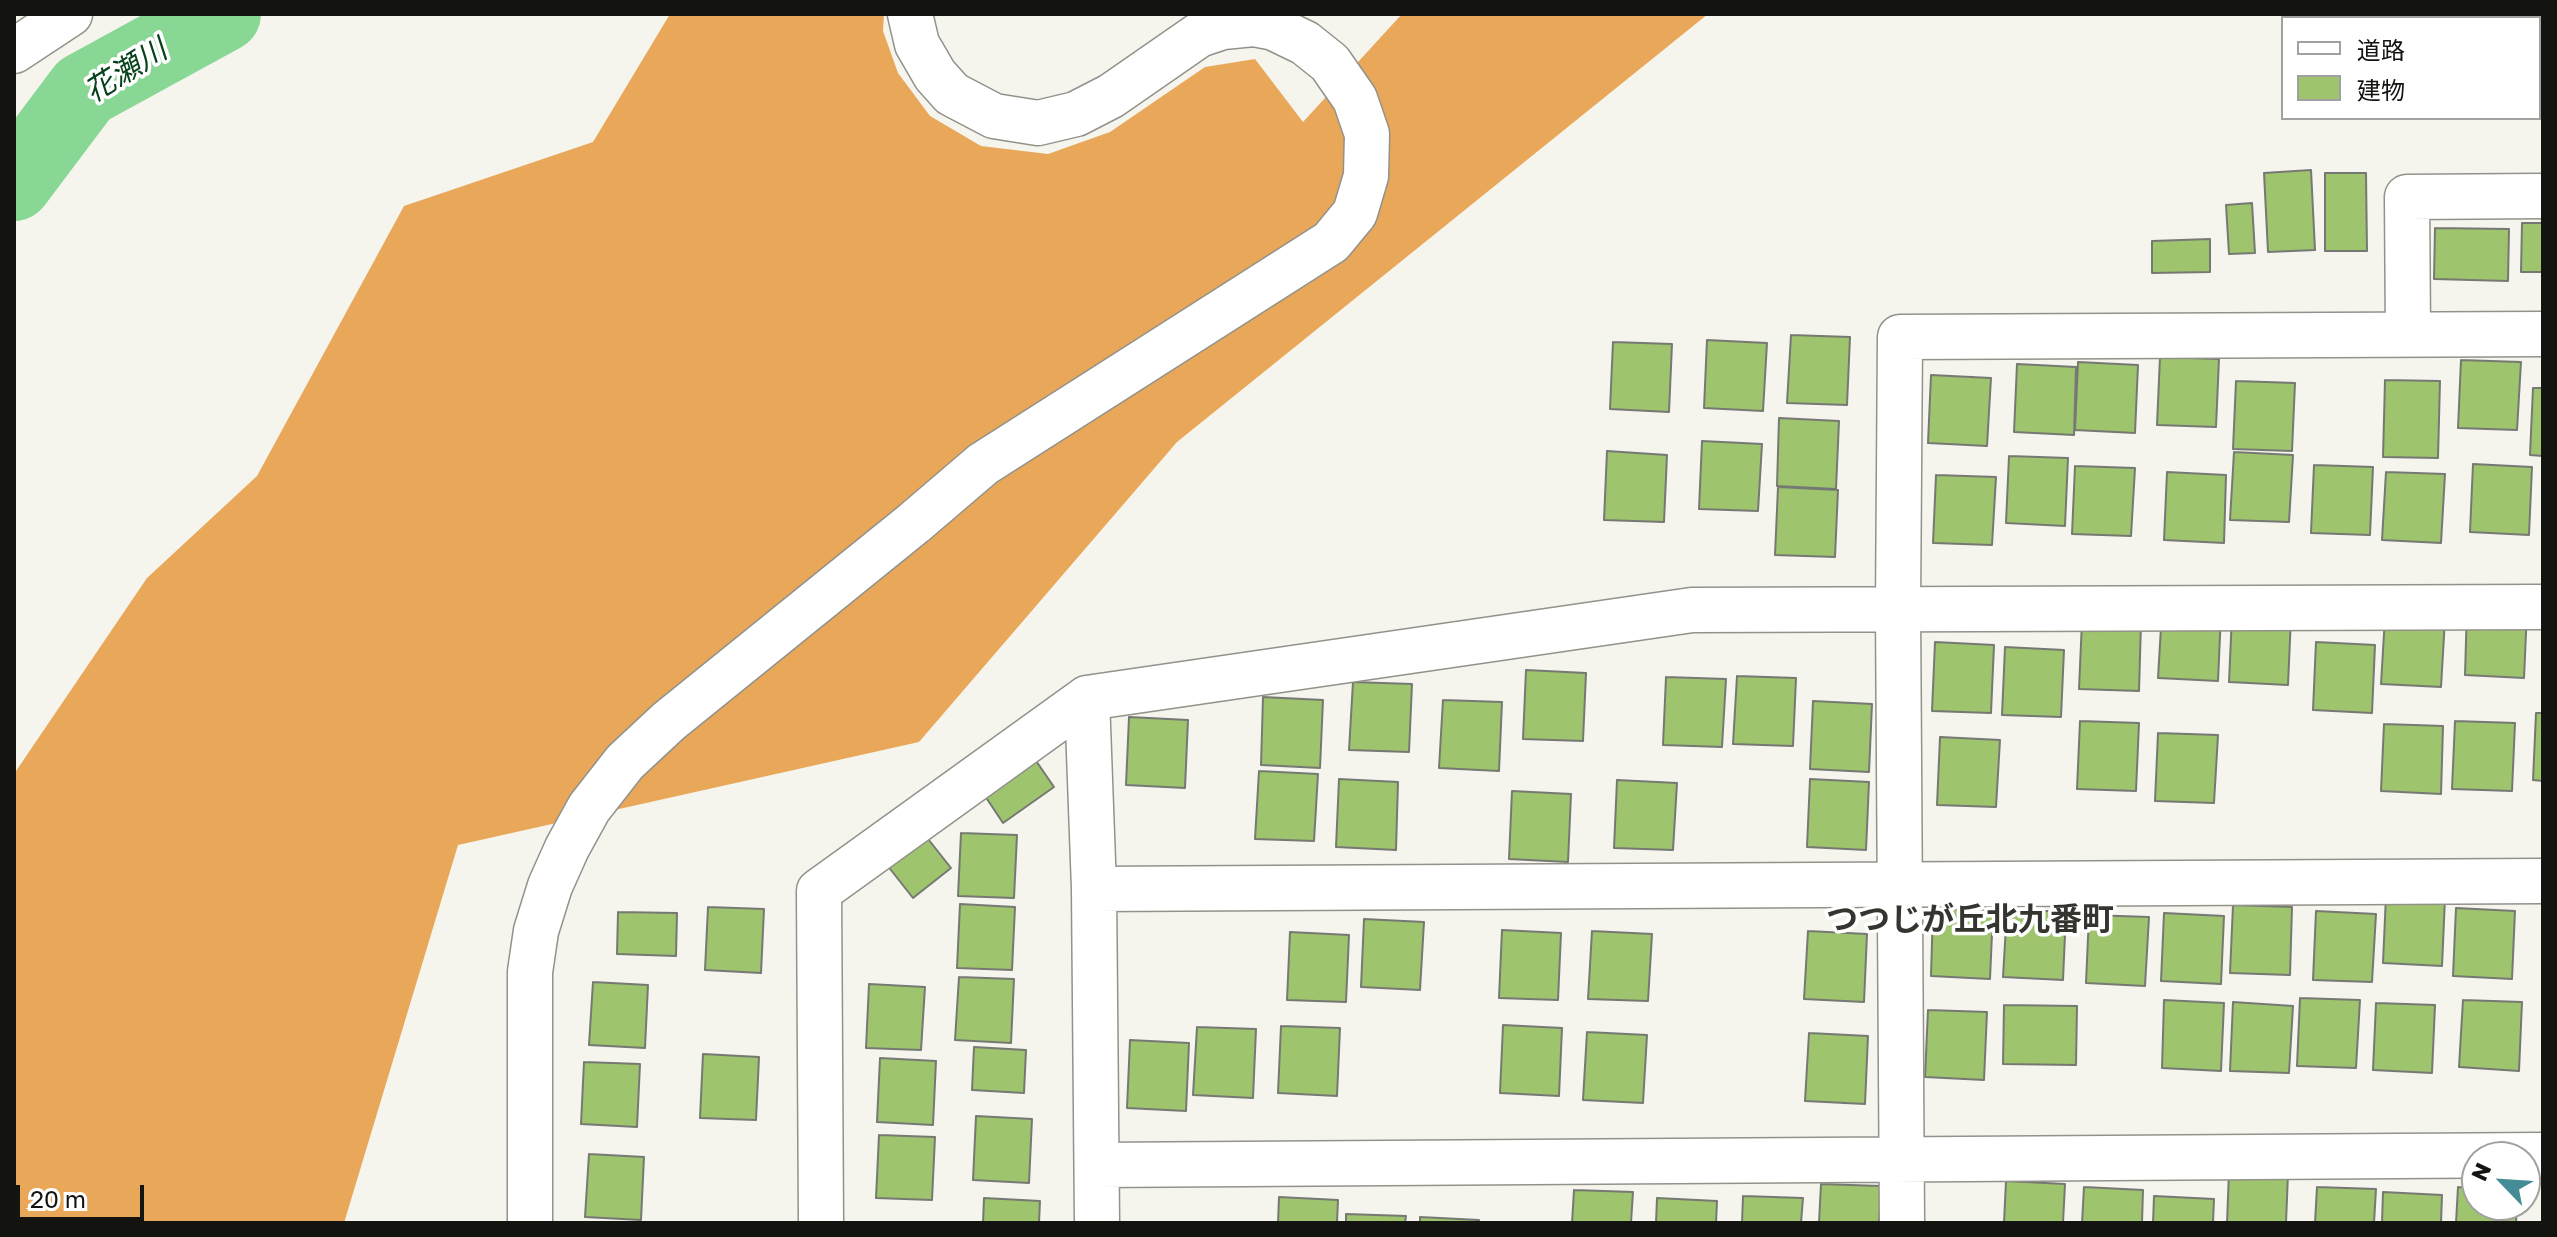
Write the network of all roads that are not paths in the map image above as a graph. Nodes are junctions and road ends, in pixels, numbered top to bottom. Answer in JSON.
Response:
{"nodes":[{"id":1,"x":70,"y":14,"type":"edge"},
{"id":2,"x":910,"y":14,"type":"edge"},
{"id":3,"x":14,"y":51,"type":"edge"},
{"id":4,"x":2543,"y":196,"type":"edge"},
{"id":5,"x":2408,"y":334,"type":"junction"},
{"id":6,"x":2543,"y":334,"type":"edge"},
{"id":7,"x":2543,"y":607,"type":"edge"},
{"id":8,"x":1898,"y":608,"type":"junction"},
{"id":9,"x":1087,"y":698,"type":"junction"},
{"id":10,"x":2543,"y":881,"type":"edge"},
{"id":11,"x":1900,"y":885,"type":"junction"},
{"id":12,"x":1094,"y":889,"type":"junction"},
{"id":13,"x":2543,"y":1155,"type":"edge"},
{"id":14,"x":1901,"y":1158,"type":"junction"},
{"id":15,"x":1097,"y":1165,"type":"junction"},
{"id":16,"x":530,"y":1223,"type":"edge"},
{"id":17,"x":821,"y":1223,"type":"edge"},
{"id":18,"x":1097,"y":1223,"type":"edge"},
{"id":19,"x":1902,"y":1223,"type":"edge"}],
"edges":[{"from":1,"to":3,"type":"street"},
{"from":2,"to":16,"type":"street"},
{"from":4,"to":5,"type":"street"},
{"from":5,"to":6,"type":"street"},
{"from":5,"to":8,"type":"street"},
{"from":7,"to":8,"type":"street"},
{"from":8,"to":9,"type":"street"},
{"from":8,"to":11,"type":"street"},
{"from":9,"to":12,"type":"street"},
{"from":9,"to":17,"type":"street"},
{"from":10,"to":11,"type":"street"},
{"from":11,"to":12,"type":"street"},
{"from":11,"to":14,"type":"street"},
{"from":12,"to":15,"type":"street"},
{"from":13,"to":14,"type":"street"},
{"from":14,"to":15,"type":"street"},
{"from":14,"to":19,"type":"street"},
{"from":15,"to":18,"type":"street"}]}
